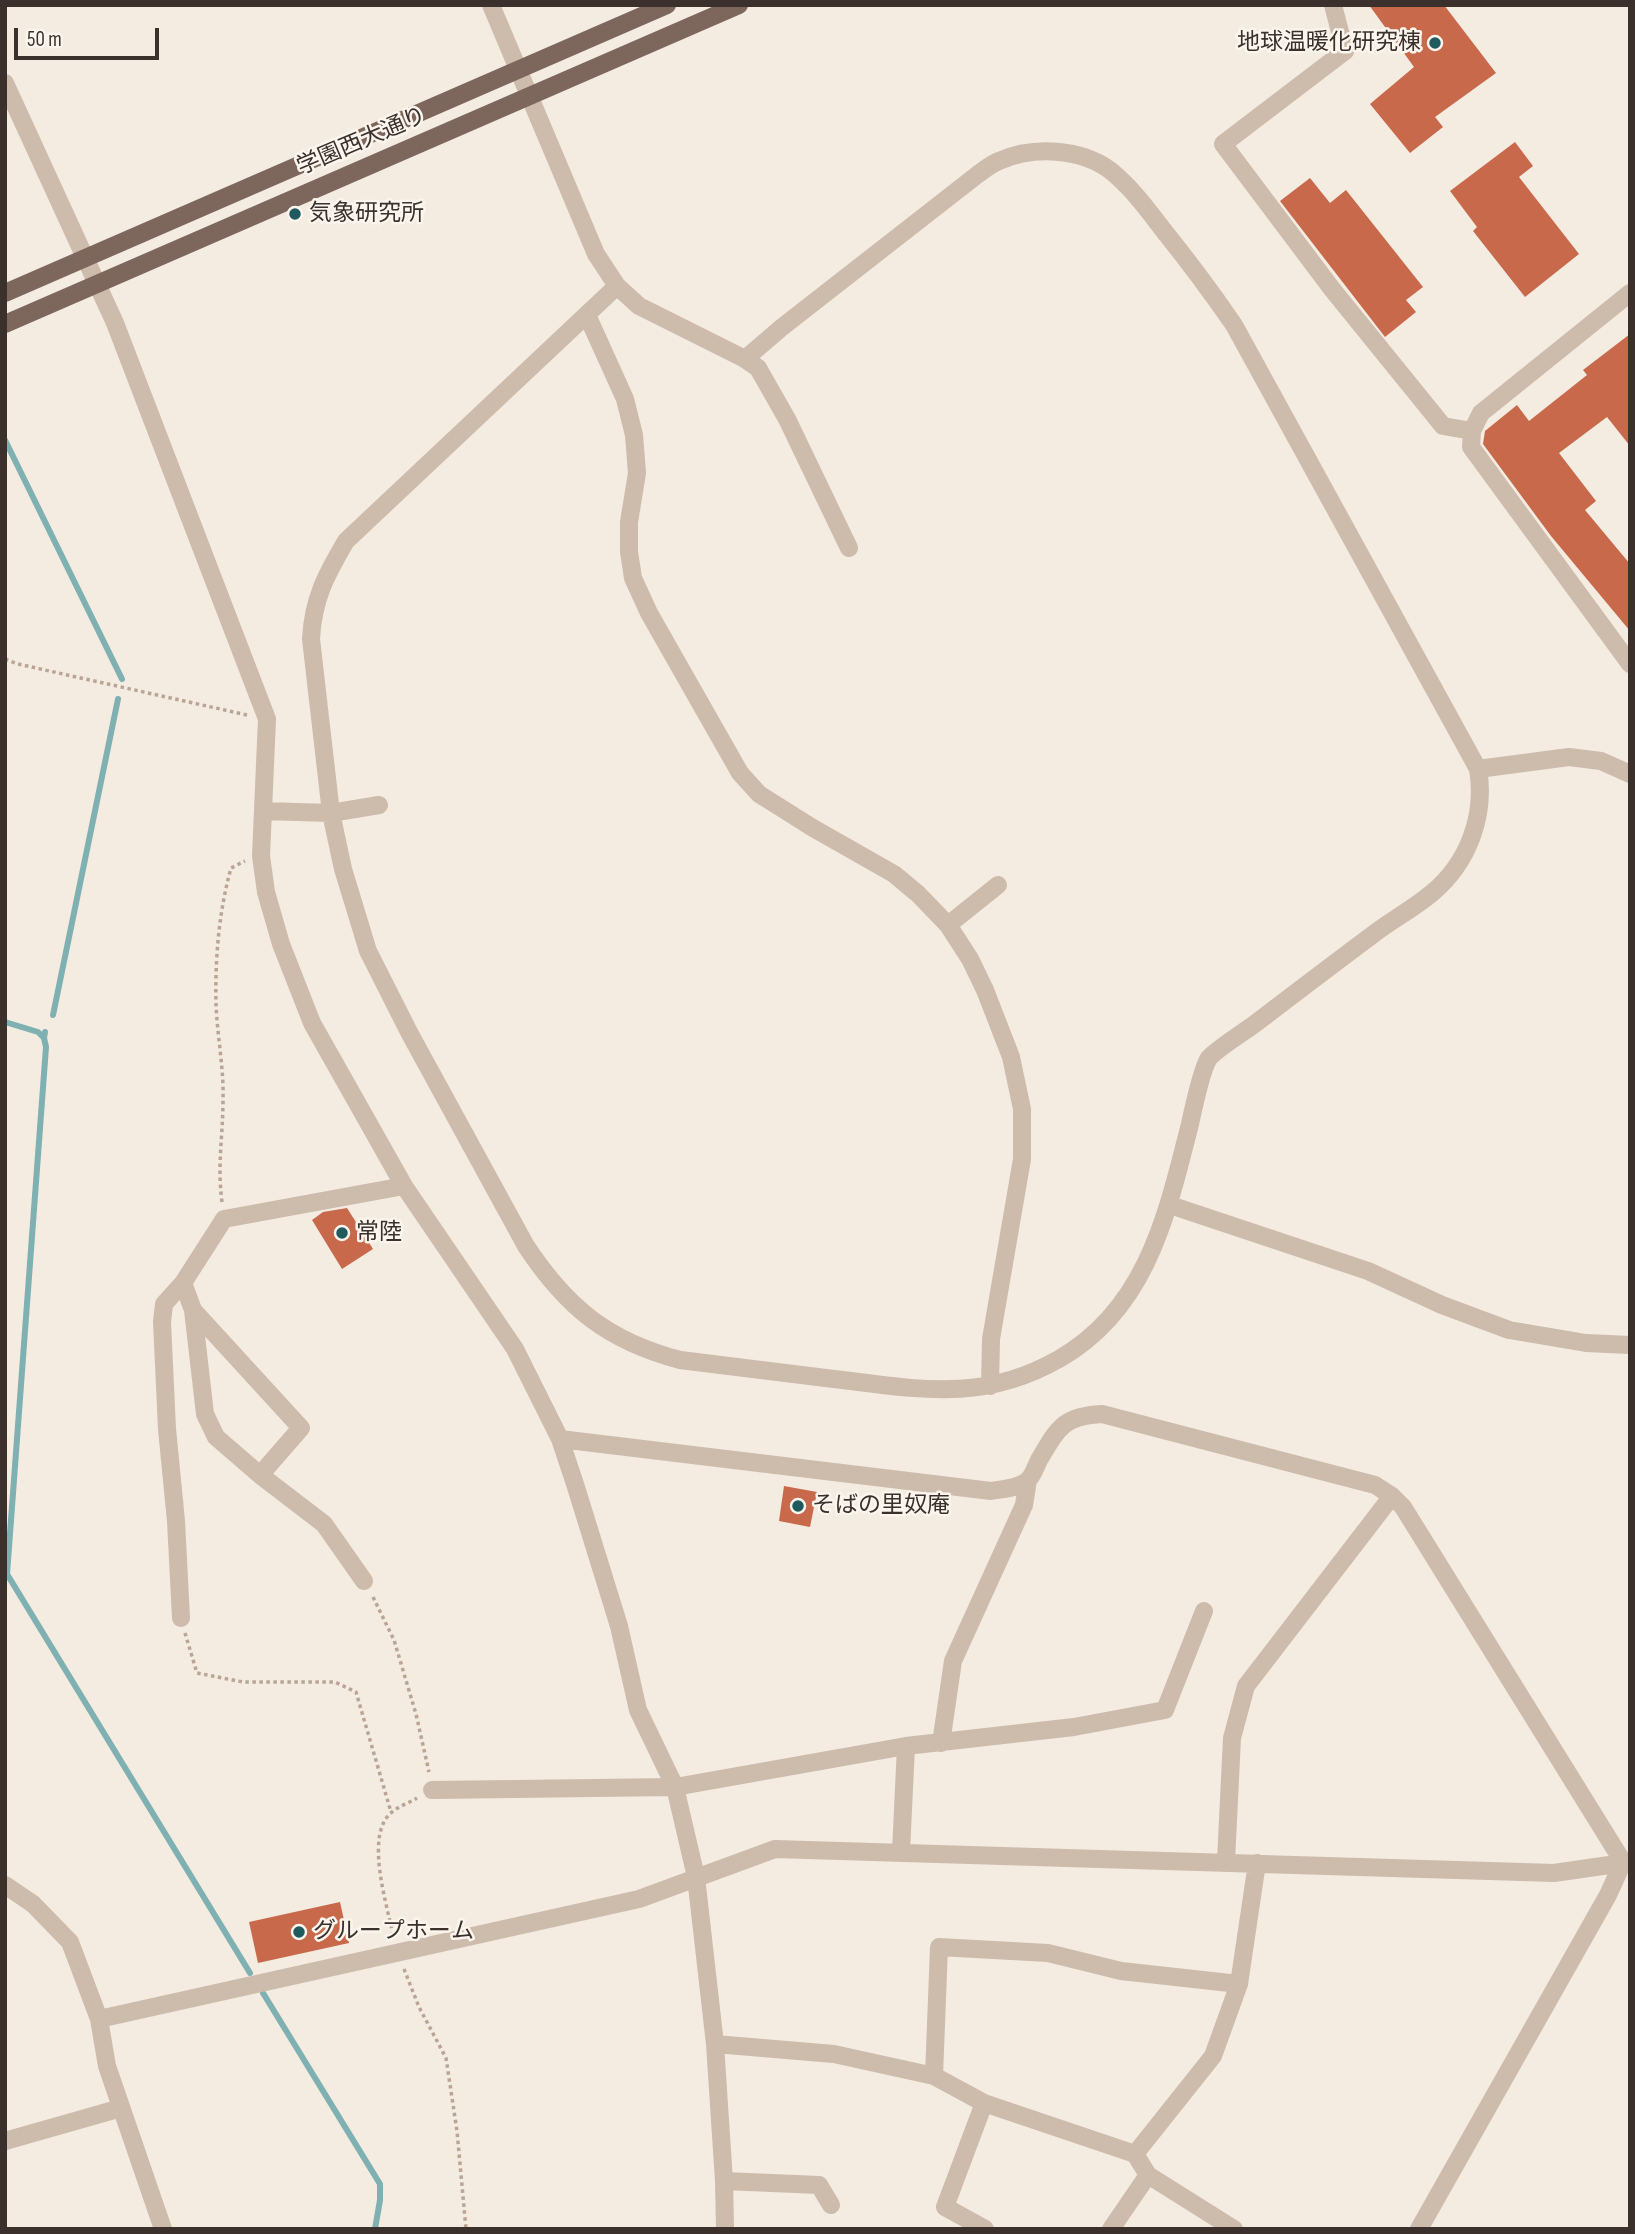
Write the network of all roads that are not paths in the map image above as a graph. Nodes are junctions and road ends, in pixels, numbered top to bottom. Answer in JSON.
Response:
{"nodes":[{"id":1,"x":491,"y":5,"type":"edge"},
{"id":2,"x":667,"y":5,"type":"edge"},
{"id":3,"x":739,"y":5,"type":"edge"},
{"id":4,"x":1333,"y":5,"type":"edge"},
{"id":5,"x":519,"y":70,"type":"junction"},
{"id":6,"x":5,"y":83,"type":"edge"},
{"id":7,"x":530,"y":96,"type":"junction"},
{"id":8,"x":86,"y":257,"type":"junction"},
{"id":9,"x":98,"y":283,"type":"junction"},
{"id":10,"x":617,"y":286,"type":"junction"},
{"id":11,"x":5,"y":293,"type":"edge"},
{"id":12,"x":1630,"y":293,"type":"edge"},
{"id":13,"x":587,"y":315,"type":"junction"},
{"id":14,"x":5,"y":324,"type":"edge"},
{"id":15,"x":745,"y":359,"type":"junction"},
{"id":16,"x":1472,"y":431,"type":"junction"},
{"id":17,"x":849,"y":548,"type":"dead end"},
{"id":18,"x":1630,"y":664,"type":"edge"},
{"id":19,"x":1478,"y":769,"type":"junction"},
{"id":20,"x":1630,"y":774,"type":"edge"},
{"id":21,"x":379,"y":805,"type":"dead end"},
{"id":22,"x":263,"y":811,"type":"junction"},
{"id":23,"x":331,"y":813,"type":"junction"},
{"id":24,"x":998,"y":885,"type":"dead end"},
{"id":25,"x":948,"y":925,"type":"junction"},
{"id":26,"x":404,"y":1186,"type":"junction"},
{"id":27,"x":1170,"y":1205,"type":"junction"},
{"id":28,"x":183,"y":1283,"type":"junction"},
{"id":29,"x":193,"y":1310,"type":"junction"},
{"id":30,"x":1630,"y":1345,"type":"edge"},
{"id":31,"x":990,"y":1386,"type":"junction"},
{"id":32,"x":560,"y":1439,"type":"junction"},
{"id":33,"x":260,"y":1475,"type":"junction"},
{"id":34,"x":1028,"y":1480,"type":"junction"},
{"id":35,"x":1392,"y":1496,"type":"junction"},
{"id":36,"x":364,"y":1581,"type":"road end"},
{"id":37,"x":1204,"y":1611,"type":"dead end"},
{"id":38,"x":181,"y":1618,"type":"road end"},
{"id":39,"x":941,"y":1743,"type":"junction"},
{"id":40,"x":906,"y":1746,"type":"junction"},
{"id":41,"x":675,"y":1787,"type":"junction"},
{"id":42,"x":432,"y":1790,"type":"road end"},
{"id":43,"x":901,"y":1852,"type":"junction"},
{"id":44,"x":1226,"y":1861,"type":"junction"},
{"id":45,"x":1626,"y":1862,"type":"edge"},
{"id":46,"x":1256,"y":1863,"type":"junction"},
{"id":47,"x":696,"y":1877,"type":"junction"},
{"id":48,"x":5,"y":1885,"type":"edge"},
{"id":49,"x":1239,"y":1984,"type":"junction"},
{"id":50,"x":99,"y":2019,"type":"junction"},
{"id":51,"x":715,"y":2043,"type":"junction"},
{"id":52,"x":934,"y":2076,"type":"junction"},
{"id":53,"x":984,"y":2103,"type":"junction"},
{"id":54,"x":121,"y":2108,"type":"junction"},
{"id":55,"x":5,"y":2141,"type":"edge"},
{"id":56,"x":1135,"y":2154,"type":"junction"},
{"id":57,"x":1148,"y":2175,"type":"junction"},
{"id":58,"x":724,"y":2181,"type":"junction"},
{"id":59,"x":831,"y":2205,"type":"dead end"},
{"id":60,"x":163,"y":2229,"type":"edge"},
{"id":61,"x":725,"y":2229,"type":"edge"},
{"id":62,"x":985,"y":2229,"type":"edge"},
{"id":63,"x":1111,"y":2229,"type":"edge"},
{"id":64,"x":1234,"y":2229,"type":"edge"},
{"id":65,"x":1419,"y":2229,"type":"edge"}],
"edges":[{"from":1,"to":5,"type":"street"},
{"from":2,"to":5,"type":"main road","name":"学園西大通り"},
{"from":3,"to":7,"type":"main road","name":"学園西大通り"},
{"from":4,"to":16,"type":"street"},
{"from":5,"to":7,"type":"street"},
{"from":5,"to":8,"type":"main road","name":"学園西大通り"},
{"from":6,"to":8,"type":"street"},
{"from":7,"to":9,"type":"main road","name":"学園西大通り"},
{"from":7,"to":10,"type":"street"},
{"from":8,"to":9,"type":"street"},
{"from":8,"to":11,"type":"main road","name":"学園西大通り"},
{"from":9,"to":14,"type":"main road","name":"学園西大通り"},
{"from":9,"to":22,"type":"street"},
{"from":10,"to":13,"type":"street"},
{"from":10,"to":15,"type":"street"},
{"from":12,"to":16,"type":"street"},
{"from":13,"to":23,"type":"street"},
{"from":13,"to":25,"type":"street"},
{"from":15,"to":17,"type":"street"},
{"from":15,"to":19,"type":"street"},
{"from":16,"to":18,"type":"street"},
{"from":19,"to":20,"type":"street"},
{"from":19,"to":27,"type":"street"},
{"from":21,"to":23,"type":"street"},
{"from":22,"to":23,"type":"street"},
{"from":22,"to":26,"type":"street"},
{"from":23,"to":31,"type":"street"},
{"from":24,"to":25,"type":"street"},
{"from":25,"to":31,"type":"street"},
{"from":26,"to":28,"type":"street"},
{"from":26,"to":32,"type":"street"},
{"from":27,"to":30,"type":"street"},
{"from":27,"to":31,"type":"street"},
{"from":28,"to":29,"type":"street"},
{"from":28,"to":38,"type":"street"},
{"from":29,"to":33,"type":"street"},
{"from":29,"to":33,"type":"street"},
{"from":32,"to":34,"type":"street"},
{"from":32,"to":41,"type":"street"},
{"from":33,"to":36,"type":"street"},
{"from":34,"to":35,"type":"street"},
{"from":34,"to":39,"type":"street"},
{"from":35,"to":44,"type":"street"},
{"from":35,"to":45,"type":"street"},
{"from":37,"to":39,"type":"street"},
{"from":39,"to":40,"type":"street"},
{"from":40,"to":41,"type":"street"},
{"from":40,"to":43,"type":"street"},
{"from":41,"to":42,"type":"street"},
{"from":41,"to":47,"type":"street"},
{"from":43,"to":44,"type":"street"},
{"from":43,"to":47,"type":"street"},
{"from":44,"to":46,"type":"street"},
{"from":45,"to":46,"type":"street"},
{"from":45,"to":65,"type":"street"},
{"from":46,"to":49,"type":"street"},
{"from":47,"to":50,"type":"street"},
{"from":47,"to":51,"type":"street"},
{"from":48,"to":50,"type":"street"},
{"from":49,"to":52,"type":"street"},
{"from":49,"to":56,"type":"street"},
{"from":50,"to":54,"type":"street"},
{"from":51,"to":52,"type":"street"},
{"from":51,"to":58,"type":"street"},
{"from":52,"to":53,"type":"street"},
{"from":53,"to":56,"type":"street"},
{"from":53,"to":62,"type":"street"},
{"from":54,"to":55,"type":"street"},
{"from":54,"to":60,"type":"street"},
{"from":56,"to":57,"type":"street"},
{"from":57,"to":63,"type":"street"},
{"from":57,"to":64,"type":"street"},
{"from":58,"to":59,"type":"street"},
{"from":58,"to":61,"type":"street"}]}
